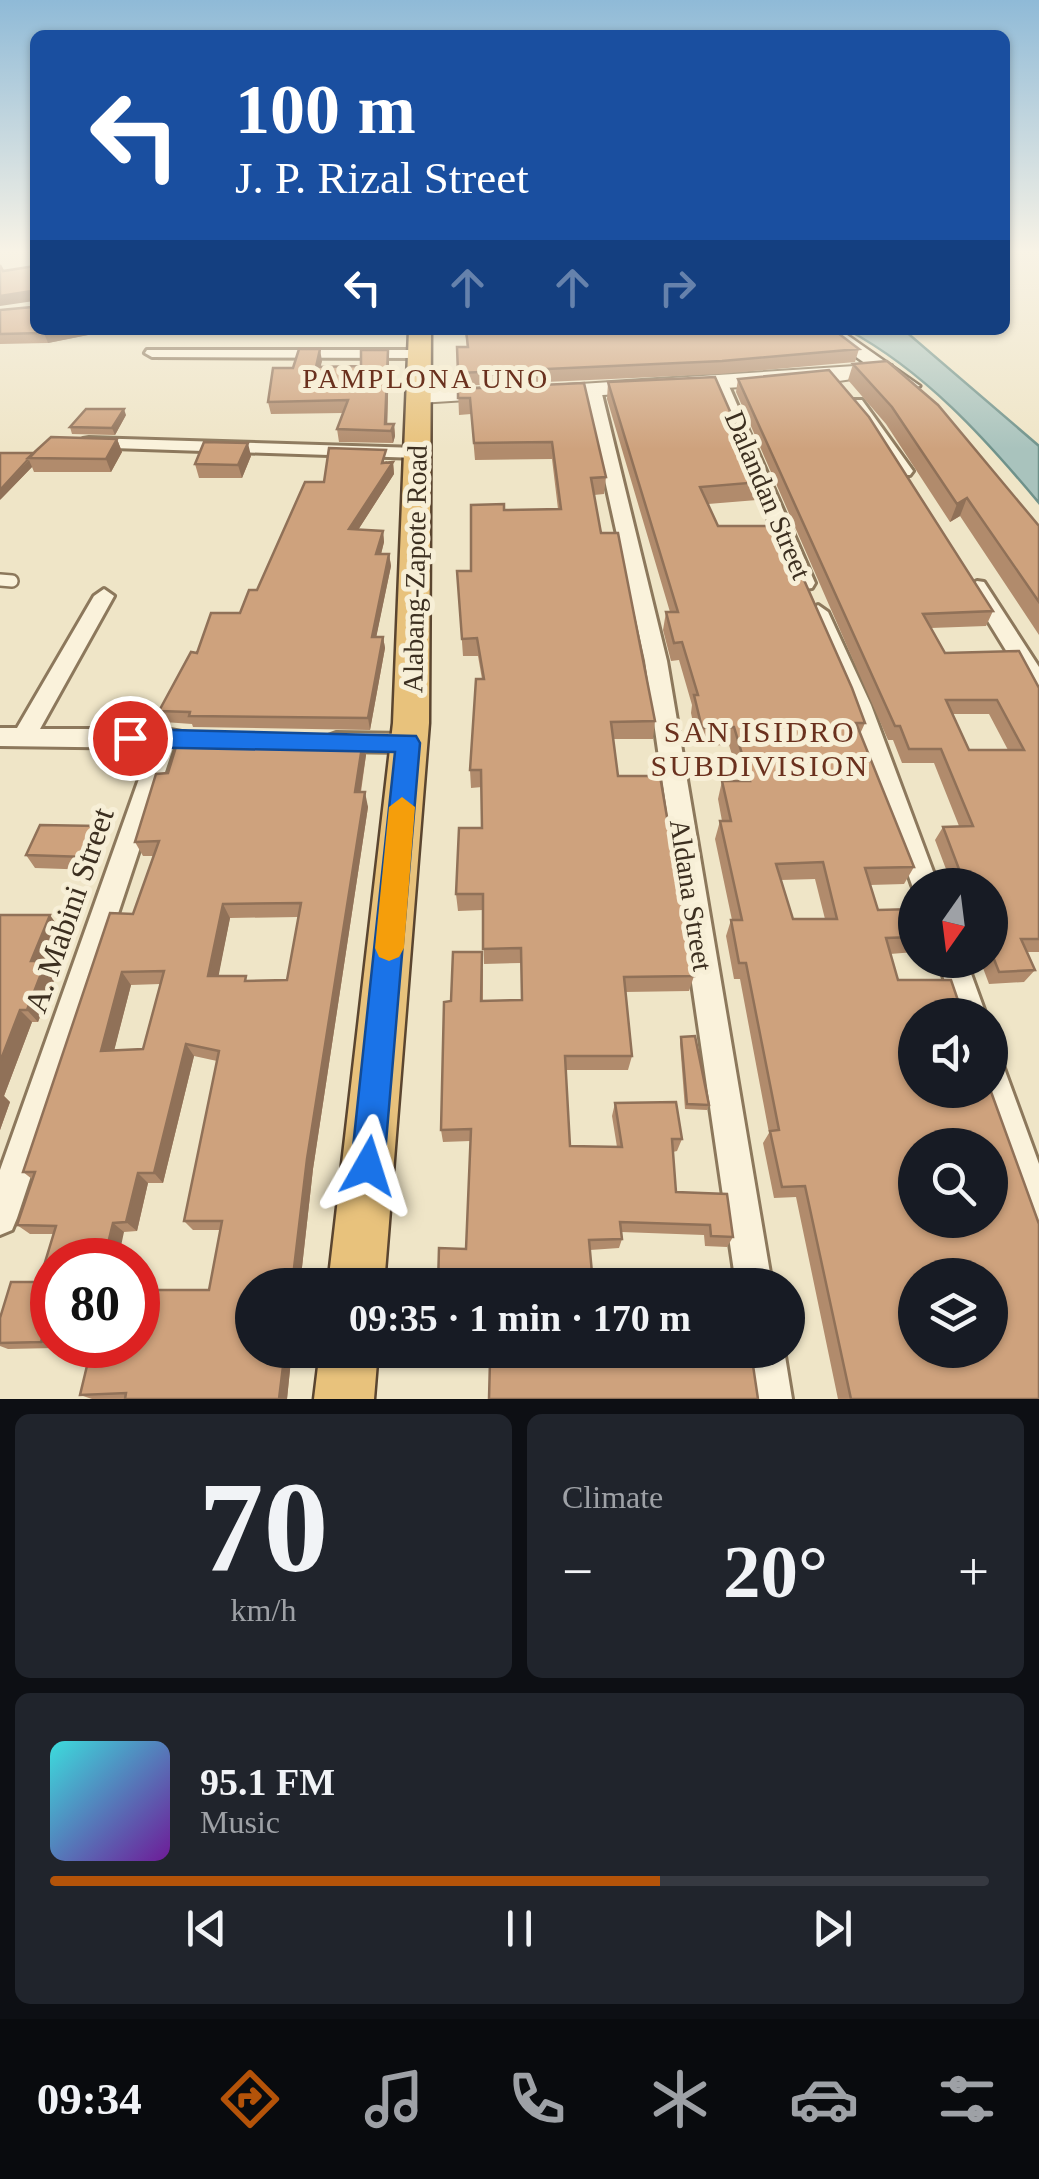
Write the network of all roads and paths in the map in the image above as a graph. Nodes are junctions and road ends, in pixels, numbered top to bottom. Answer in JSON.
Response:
{"nodes":[{"id":1,"x":835,"y":335,"type":"edge"},
{"id":2,"x":420,"y":342,"type":"edge"},
{"id":3,"x":152,"y":353,"type":"dead end"},
{"id":4,"x":888,"y":368,"type":"junction"},
{"id":5,"x":832,"y":376,"type":"junction"},
{"id":6,"x":720,"y":384,"type":"junction"},
{"id":7,"x":593,"y":390,"type":"junction"},
{"id":8,"x":419,"y":397,"type":"junction"},
{"id":9,"x":932,"y":405,"type":"edge"},
{"id":10,"x":78,"y":442,"type":"edge"},
{"id":11,"x":418,"y":454,"type":"junction"},
{"id":12,"x":916,"y":490,"type":"edge"},
{"id":13,"x":966,"y":569,"type":"edge"},
{"id":14,"x":104,"y":596,"type":"dead end"},
{"id":15,"x":1039,"y":685,"type":"edge"},
{"id":16,"x":12,"y":737,"type":"edge"},
{"id":17,"x":165,"y":738,"type":"junction"},
{"id":18,"x":203,"y":739,"type":"edge"},
{"id":19,"x":317,"y":742,"type":"edge"},
{"id":20,"x":408,"y":743,"type":"junction"},
{"id":21,"x":919,"y":868,"type":"edge"},
{"id":22,"x":1003,"y":1108,"type":"edge"},
{"id":23,"x":1039,"y":1212,"type":"edge"},
{"id":24,"x":0,"y":1218,"type":"edge"},
{"id":25,"x":358,"y":1268,"type":"edge"},
{"id":26,"x":751,"y":1268,"type":"edge"},
{"id":27,"x":347,"y":1368,"type":"edge"},
{"id":28,"x":768,"y":1368,"type":"edge"},
{"id":29,"x":344,"y":1399,"type":"edge"},
{"id":30,"x":773,"y":1399,"type":"edge"}],
"edges":[{"from":1,"to":4,"type":"main road"},
{"from":2,"to":3,"type":"street"},
{"from":2,"to":8,"type":"highway","name":"Alabang-Zapote Road"},
{"from":4,"to":5,"type":"street"},
{"from":4,"to":9,"type":"main road"},
{"from":5,"to":6,"type":"street"},
{"from":5,"to":12,"type":"street"},
{"from":6,"to":7,"type":"street"},
{"from":6,"to":21,"type":"street","name":"Dalandan Street"},
{"from":7,"to":8,"type":"street"},
{"from":7,"to":26,"type":"street","name":"Aldana Street"},
{"from":8,"to":11,"type":"highway","name":"Alabang-Zapote Road"},
{"from":10,"to":11,"type":"street"},
{"from":11,"to":20,"type":"highway","name":"Alabang-Zapote Road"},
{"from":13,"to":15,"type":"street"},
{"from":14,"to":16,"type":"street"},
{"from":16,"to":17,"type":"street"},
{"from":17,"to":18,"type":"street"},
{"from":17,"to":24,"type":"street","name":"A. Mabini Street"},
{"from":19,"to":20,"type":"street"},
{"from":20,"to":25,"type":"highway","name":"Alabang-Zapote Road"},
{"from":22,"to":23,"type":"street"},
{"from":27,"to":29,"type":"highway"},
{"from":28,"to":30,"type":"street"}]}
